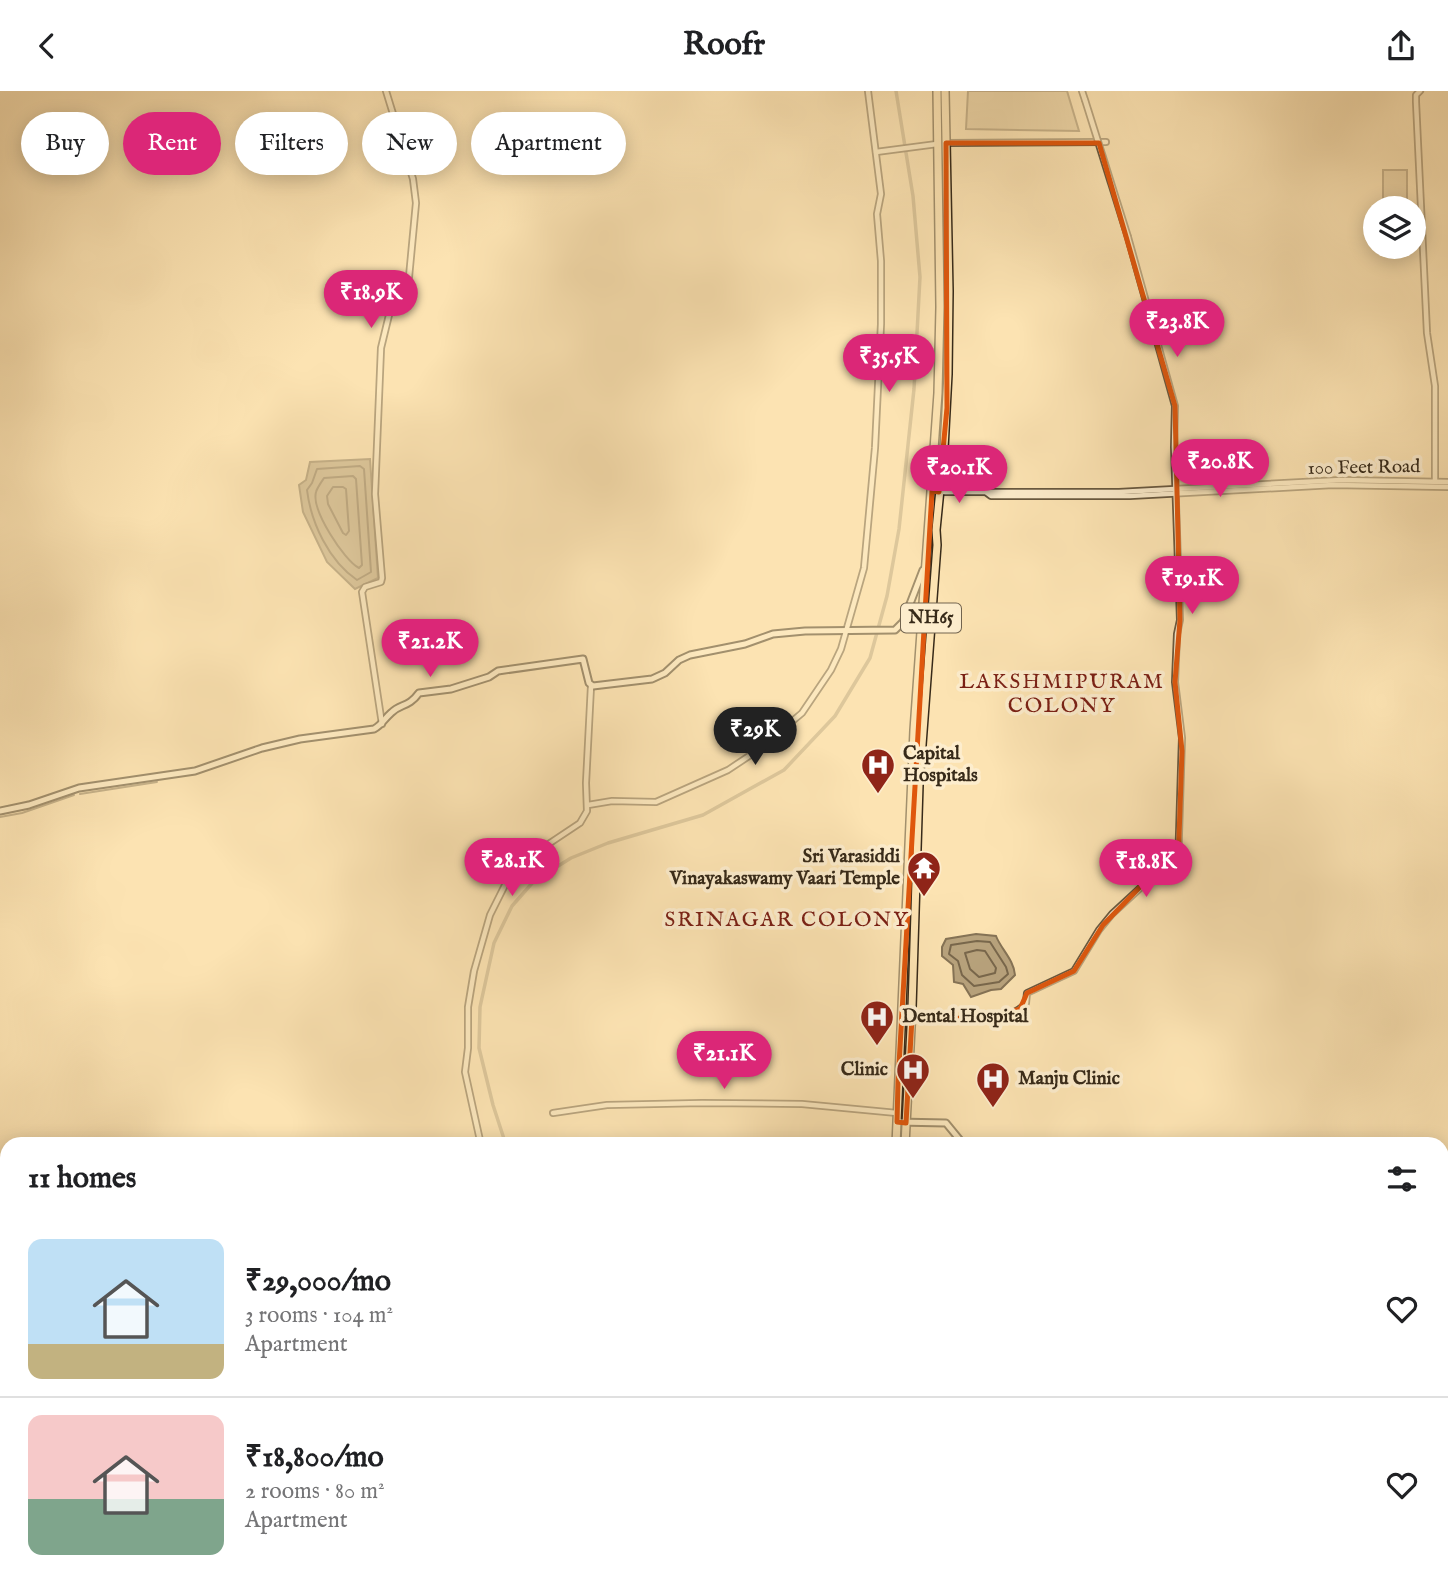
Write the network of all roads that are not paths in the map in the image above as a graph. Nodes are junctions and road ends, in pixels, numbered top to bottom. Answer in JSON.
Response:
{"nodes":[{"id":1,"x":386,"y":91,"type":"edge"},
{"id":2,"x":868,"y":91,"type":"edge"},
{"id":3,"x":937,"y":91,"type":"edge"},
{"id":4,"x":945,"y":91,"type":"edge"},
{"id":5,"x":1082,"y":91,"type":"edge"},
{"id":6,"x":1420,"y":91,"type":"edge"},
{"id":7,"x":1106,"y":142,"type":"dead end"},
{"id":8,"x":946,"y":143,"type":"junction"},
{"id":9,"x":937,"y":144,"type":"junction"},
{"id":10,"x":876,"y":152,"type":"junction"},
{"id":11,"x":939,"y":456,"type":"junction"},
{"id":12,"x":1434,"y":483,"type":"junction"},
{"id":13,"x":1448,"y":484,"type":"edge"},
{"id":14,"x":1177,"y":491,"type":"junction"},
{"id":15,"x":935,"y":492,"type":"junction"},
{"id":16,"x":919,"y":584,"type":"junction"},
{"id":17,"x":923,"y":603,"type":"junction"},
{"id":18,"x":845,"y":631,"type":"junction"},
{"id":19,"x":591,"y":686,"type":"junction"},
{"id":20,"x":382,"y":725,"type":"junction"},
{"id":21,"x":588,"y":805,"type":"junction"},
{"id":22,"x":0,"y":811,"type":"edge"},
{"id":23,"x":912,"y":1018,"type":"junction"},
{"id":24,"x":553,"y":1113,"type":"dead end"},
{"id":25,"x":897,"y":1113,"type":"junction"},
{"id":26,"x":897,"y":1122,"type":"junction"},
{"id":27,"x":906,"y":1123,"type":"junction"},
{"id":28,"x":479,"y":1137,"type":"edge"},
{"id":29,"x":896,"y":1137,"type":"edge"},
{"id":30,"x":905,"y":1137,"type":"edge"},
{"id":31,"x":957,"y":1137,"type":"edge"}],
"edges":[{"from":1,"to":20,"type":"street"},
{"from":2,"to":10,"type":"street"},
{"from":3,"to":9,"type":"highway","number":"NH65"},
{"from":4,"to":8,"type":"highway","number":"NH65"},
{"from":5,"to":14,"type":"street","bridge":true},
{"from":6,"to":12,"type":"street"},
{"from":7,"to":8,"type":"street"},
{"from":8,"to":11,"type":"highway","number":"NH65"},
{"from":9,"to":10,"type":"street"},
{"from":9,"to":11,"type":"highway","number":"NH65"},
{"from":10,"to":18,"type":"street"},
{"from":11,"to":15,"type":"highway","number":"NH65"},
{"from":12,"to":13,"type":"street","name":"100 Feet Road"},
{"from":12,"to":14,"type":"street","name":"100 Feet Road"},
{"from":14,"to":15,"type":"street","name":"100 Feet Road"},
{"from":14,"to":23,"type":"street"},
{"from":15,"to":16,"type":"main road"},
{"from":15,"to":17,"type":"highway","number":"NH65"},
{"from":15,"to":23,"type":"highway","number":"NH65"},
{"from":16,"to":17,"type":"highway"},
{"from":16,"to":18,"type":"main road"},
{"from":17,"to":25,"type":"highway","number":"NH65"},
{"from":18,"to":19,"type":"main road"},
{"from":18,"to":21,"type":"street"},
{"from":19,"to":20,"type":"main road"},
{"from":19,"to":21,"type":"street"},
{"from":20,"to":22,"type":"main road"},
{"from":21,"to":28,"type":"street"},
{"from":23,"to":27,"type":"highway","number":"NH65"},
{"from":24,"to":25,"type":"street"},
{"from":25,"to":26,"type":"highway","number":"NH65"},
{"from":26,"to":27,"type":"main road"},
{"from":26,"to":29,"type":"highway","number":"NH65"},
{"from":27,"to":30,"type":"highway","number":"NH65"},
{"from":27,"to":31,"type":"main road"}]}
